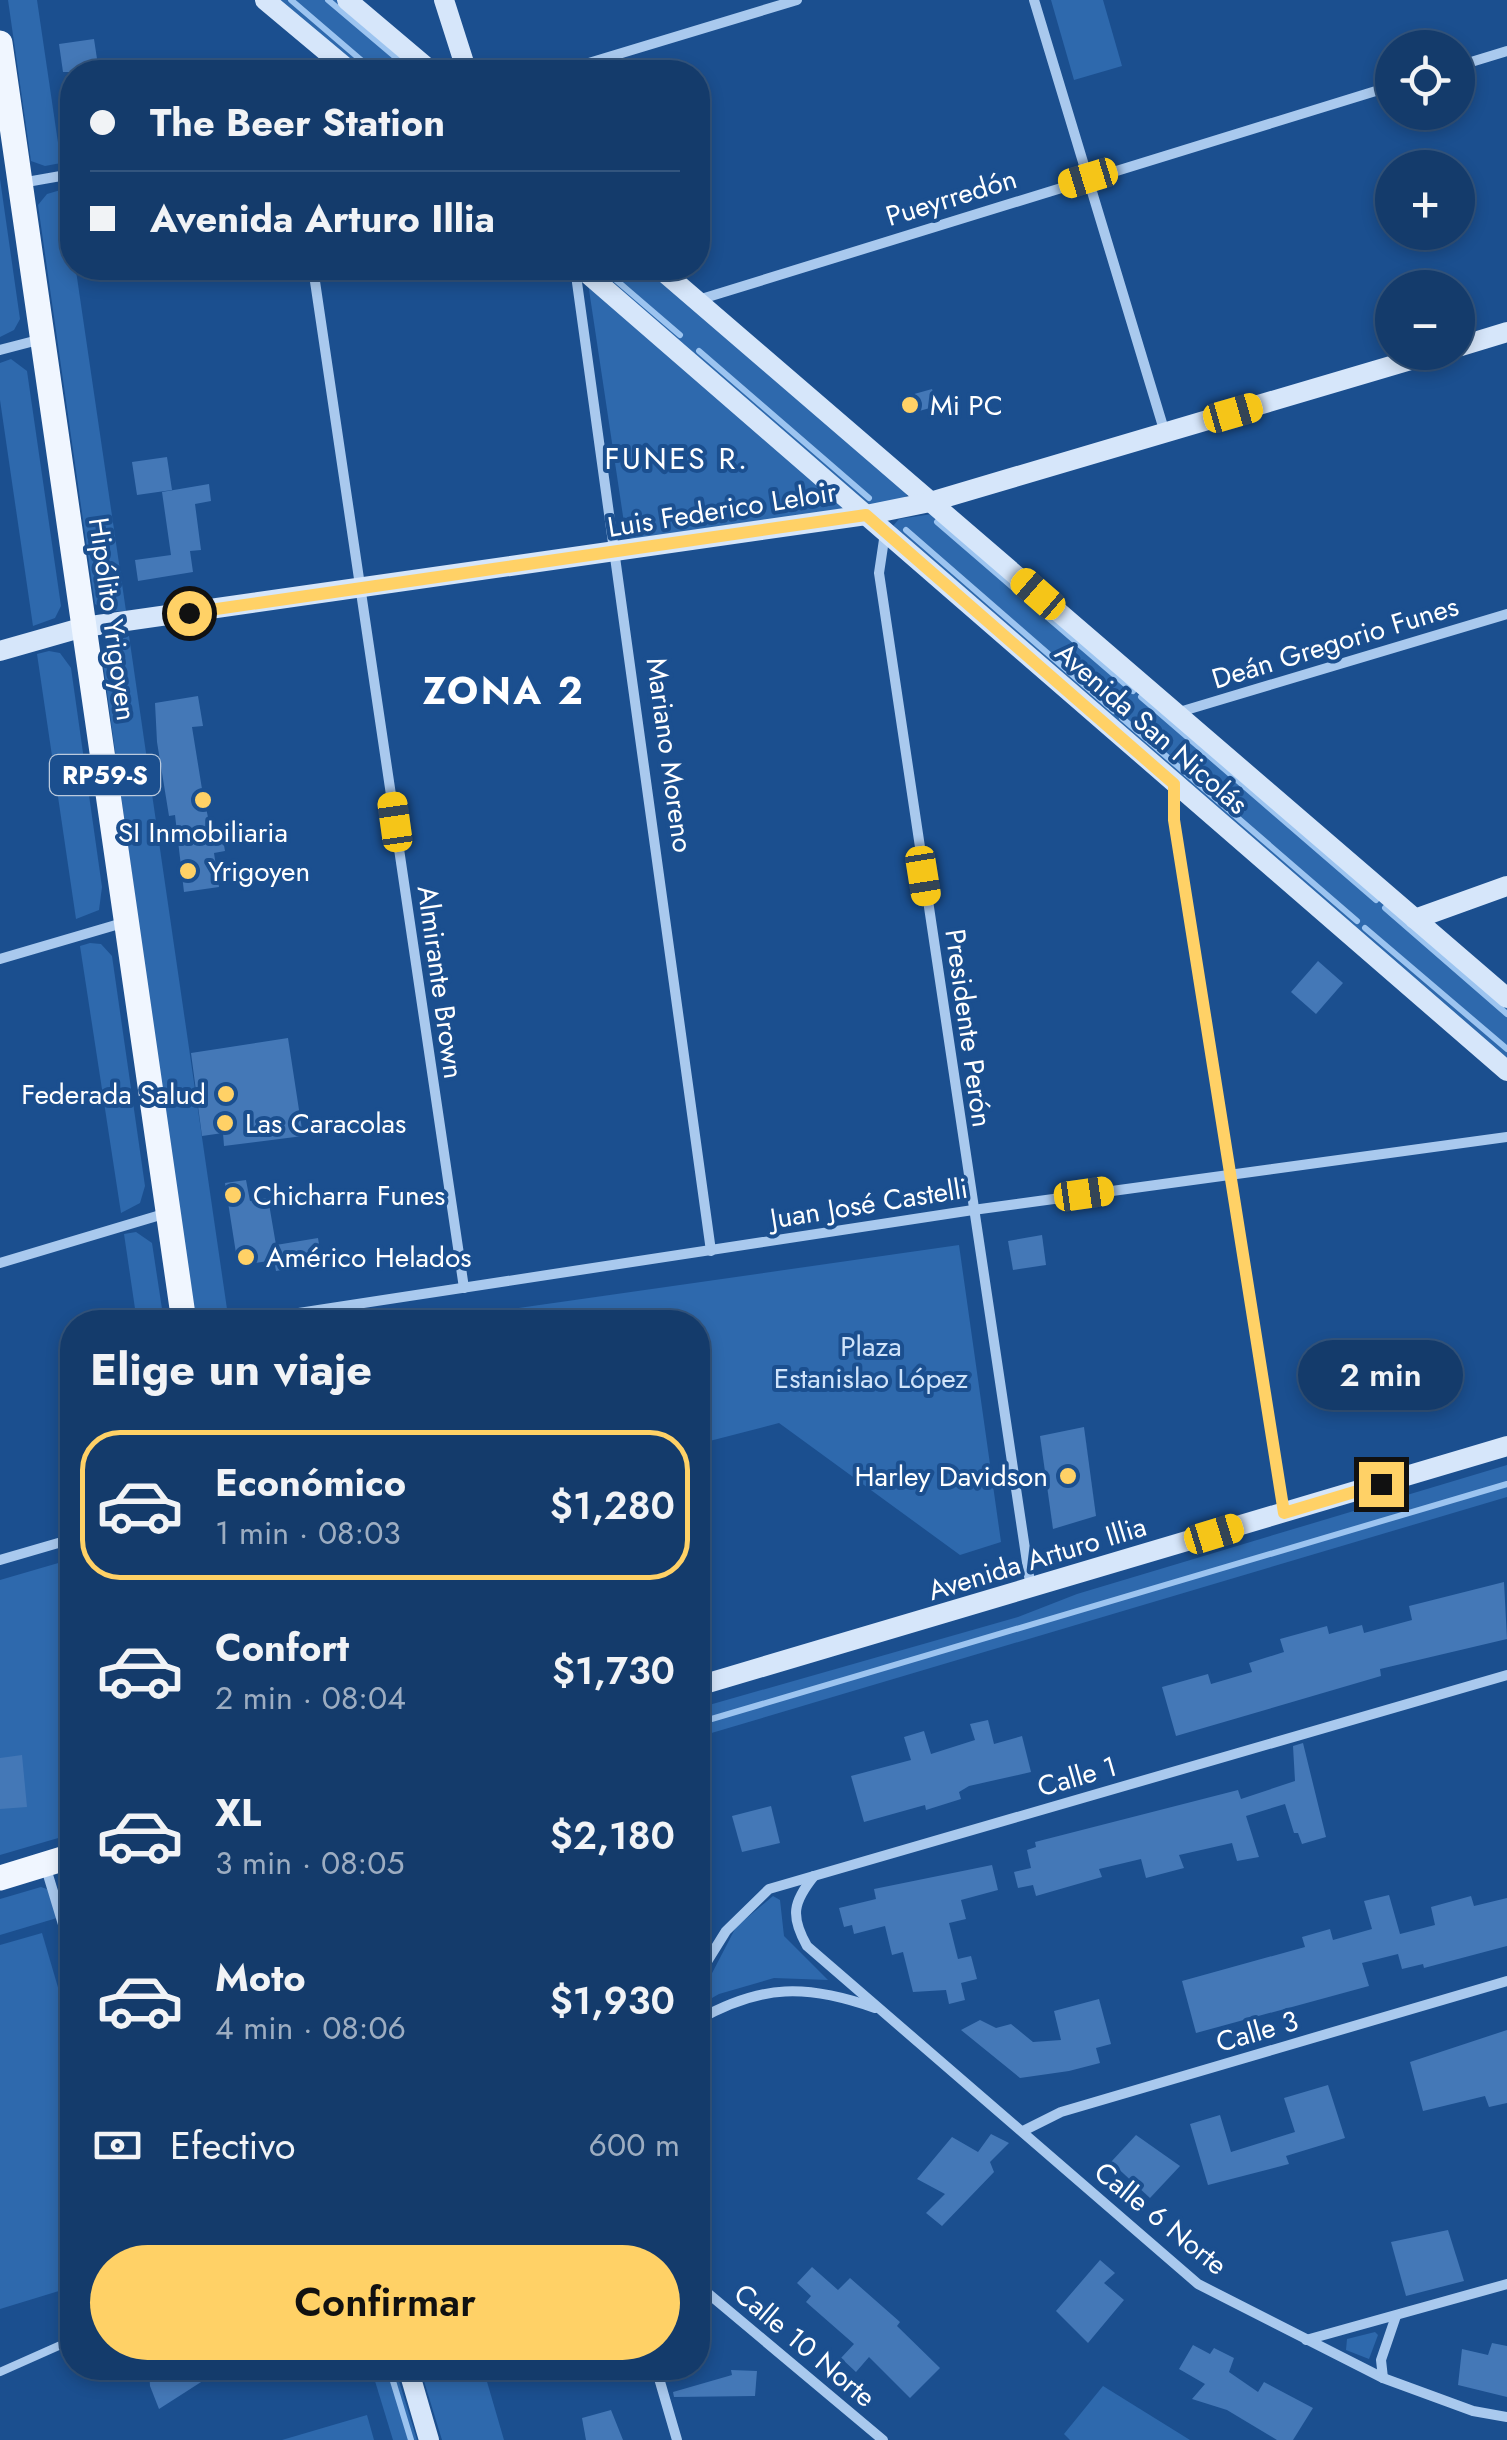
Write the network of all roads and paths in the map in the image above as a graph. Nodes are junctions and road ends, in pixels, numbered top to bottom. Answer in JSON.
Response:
{"nodes":[{"id":1,"x":266,"y":0,"type":"edge"},
{"id":2,"x":347,"y":0,"type":"edge"},
{"id":3,"x":444,"y":0,"type":"edge"},
{"id":4,"x":750,"y":0,"type":"edge"},
{"id":5,"x":797,"y":0,"type":"edge"},
{"id":6,"x":1034,"y":0,"type":"edge"},
{"id":7,"x":753,"y":13,"type":"junction"},
{"id":8,"x":0,"y":46,"type":"edge"},
{"id":9,"x":1507,"y":51,"type":"edge"},
{"id":10,"x":336,"y":60,"type":"edge"},
{"id":11,"x":418,"y":60,"type":"edge"},
{"id":12,"x":463,"y":60,"type":"edge"},
{"id":13,"x":599,"y":60,"type":"edge"},
{"id":14,"x":1475,"y":61,"type":"edge"},
{"id":15,"x":1375,"y":91,"type":"edge"},
{"id":16,"x":60,"y":176,"type":"edge"},
{"id":17,"x":1088,"y":178,"type":"junction"},
{"id":18,"x":20,"y":183,"type":"junction"},
{"id":19,"x":315,"y":280,"type":"edge"},
{"id":20,"x":580,"y":280,"type":"edge"},
{"id":21,"x":592,"y":280,"type":"edge"},
{"id":22,"x":672,"y":280,"type":"edge"},
{"id":23,"x":696,"y":300,"type":"junction"},
{"id":24,"x":1507,"y":332,"type":"edge"},
{"id":25,"x":42,"y":338,"type":"junction"},
{"id":26,"x":1475,"y":342,"type":"edge"},
{"id":27,"x":0,"y":350,"type":"edge"},
{"id":28,"x":1377,"y":370,"type":"edge"},
{"id":29,"x":1165,"y":433,"type":"junction"},
{"id":30,"x":930,"y":502,"type":"junction"},
{"id":31,"x":866,"y":515,"type":"junction"},
{"id":32,"x":886,"y":532,"type":"junction"},
{"id":33,"x":615,"y":554,"type":"junction"},
{"id":34,"x":361,"y":589,"type":"junction"},
{"id":35,"x":1507,"y":614,"type":"edge"},
{"id":36,"x":84,"y":627,"type":"junction"},
{"id":37,"x":0,"y":652,"type":"edge"},
{"id":38,"x":1176,"y":713,"type":"junction"},
{"id":39,"x":1174,"y":784,"type":"junction"},
{"id":40,"x":1507,"y":886,"type":"edge"},
{"id":41,"x":1415,"y":919,"type":"junction"},
{"id":42,"x":127,"y":922,"type":"junction"},
{"id":43,"x":0,"y":959,"type":"edge"},
{"id":44,"x":1507,"y":998,"type":"edge"},
{"id":45,"x":1507,"y":1071,"type":"edge"},
{"id":46,"x":1507,"y":1137,"type":"edge"},
{"id":47,"x":1230,"y":1173,"type":"junction"},
{"id":48,"x":973,"y":1210,"type":"junction"},
{"id":49,"x":168,"y":1213,"type":"junction"},
{"id":50,"x":710,"y":1250,"type":"junction"},
{"id":51,"x":0,"y":1263,"type":"edge"},
{"id":52,"x":464,"y":1288,"type":"junction"},
{"id":53,"x":182,"y":1310,"type":"edge"},
{"id":54,"x":319,"y":1310,"type":"edge"},
{"id":55,"x":1507,"y":1446,"type":"edge"},
{"id":56,"x":1284,"y":1513,"type":"junction"},
{"id":57,"x":60,"y":1542,"type":"edge"},
{"id":58,"x":0,"y":1560,"type":"edge"},
{"id":59,"x":1031,"y":1589,"type":"junction"},
{"id":60,"x":1507,"y":1675,"type":"edge"},
{"id":61,"x":710,"y":1683,"type":"edge"},
{"id":62,"x":60,"y":1861,"type":"edge"},
{"id":63,"x":45,"y":1865,"type":"junction"},
{"id":64,"x":814,"y":1876,"type":"junction"},
{"id":65,"x":0,"y":1878,"type":"edge"},
{"id":66,"x":60,"y":1914,"type":"edge"},
{"id":67,"x":710,"y":1958,"type":"edge"},
{"id":68,"x":1507,"y":1981,"type":"edge"},
{"id":69,"x":881,"y":2010,"type":"junction"},
{"id":70,"x":710,"y":2014,"type":"edge"},
{"id":71,"x":1023,"y":2132,"type":"junction"},
{"id":72,"x":1507,"y":2284,"type":"edge"},
{"id":73,"x":710,"y":2296,"type":"edge"},
{"id":74,"x":1396,"y":2316,"type":"junction"},
{"id":75,"x":1305,"y":2340,"type":"junction"},
{"id":76,"x":60,"y":2345,"type":"edge"},
{"id":77,"x":0,"y":2372,"type":"edge"},
{"id":78,"x":1383,"y":2378,"type":"junction"},
{"id":79,"x":412,"y":2380,"type":"edge"},
{"id":80,"x":660,"y":2380,"type":"edge"},
{"id":81,"x":1507,"y":2417,"type":"edge"},
{"id":82,"x":430,"y":2440,"type":"edge"},
{"id":83,"x":677,"y":2440,"type":"edge"},
{"id":84,"x":883,"y":2440,"type":"edge"}],
"edges":[{"from":1,"to":10,"type":"street"},
{"from":2,"to":11,"type":"street"},
{"from":3,"to":12,"type":"street"},
{"from":4,"to":7,"type":"street"},
{"from":5,"to":7,"type":"street"},
{"from":6,"to":17,"type":"street"},
{"from":7,"to":13,"type":"street"},
{"from":8,"to":18,"type":"main road","name":"Hipólito Yrigoyen","number":"RP59-S"},
{"from":9,"to":14,"type":"street"},
{"from":15,"to":17,"type":"street","name":"Pueyrredón"},
{"from":16,"to":18,"type":"street"},
{"from":17,"to":23,"type":"street","name":"Pueyrredón"},
{"from":17,"to":29,"type":"street"},
{"from":18,"to":25,"type":"main road","name":"Hipólito Yrigoyen","number":"RP59-S"},
{"from":19,"to":34,"type":"street","name":"Almirante Brown"},
{"from":20,"to":33,"type":"street","name":"Mariano Moreno"},
{"from":21,"to":31,"type":"street","name":"Avenida San Nicolás"},
{"from":22,"to":23,"type":"street","name":"Avenida San Nicolás"},
{"from":23,"to":30,"type":"street","name":"Avenida San Nicolás"},
{"from":24,"to":26,"type":"street"},
{"from":25,"to":27,"type":"street"},
{"from":25,"to":36,"type":"main road","name":"Hipólito Yrigoyen","number":"RP59-S"},
{"from":28,"to":29,"type":"street","name":"Luis Federico Leloir"},
{"from":29,"to":30,"type":"street","name":"Luis Federico Leloir"},
{"from":30,"to":31,"type":"street","name":"Luis Federico Leloir"},
{"from":30,"to":38,"type":"street","name":"Avenida San Nicolás"},
{"from":31,"to":32,"type":"street","name":"Avenida San Nicolás"},
{"from":31,"to":33,"type":"street","name":"Luis Federico Leloir"},
{"from":32,"to":39,"type":"street","name":"Avenida San Nicolás"},
{"from":32,"to":48,"type":"street","name":"Presidente Perón"},
{"from":33,"to":34,"type":"street","name":"Luis Federico Leloir"},
{"from":33,"to":50,"type":"street","name":"Mariano Moreno"},
{"from":34,"to":36,"type":"street","name":"Luis Federico Leloir"},
{"from":34,"to":52,"type":"street","name":"Almirante Brown"},
{"from":35,"to":38,"type":"street","name":"Deán Gregorio Funes"},
{"from":36,"to":37,"type":"street","name":"Luis Federico Leloir"},
{"from":36,"to":42,"type":"main road","name":"Hipólito Yrigoyen","number":"RP59-S"},
{"from":38,"to":41,"type":"street","name":"Avenida San Nicolás"},
{"from":39,"to":45,"type":"street","name":"Avenida San Nicolás"},
{"from":39,"to":47,"type":"street"},
{"from":40,"to":41,"type":"street"},
{"from":41,"to":44,"type":"street","name":"Avenida San Nicolás"},
{"from":42,"to":43,"type":"street"},
{"from":42,"to":49,"type":"main road","name":"Hipólito Yrigoyen","number":"RP59-S"},
{"from":46,"to":47,"type":"street","name":"Juan José Castelli"},
{"from":47,"to":48,"type":"street","name":"Juan José Castelli"},
{"from":47,"to":56,"type":"street"},
{"from":48,"to":50,"type":"street","name":"Juan José Castelli"},
{"from":48,"to":59,"type":"street","name":"Presidente Perón"},
{"from":49,"to":51,"type":"street"},
{"from":49,"to":53,"type":"main road","name":"Hipólito Yrigoyen","number":"RP59-S"},
{"from":50,"to":52,"type":"street","name":"Juan José Castelli"},
{"from":52,"to":54,"type":"street","name":"Juan José Castelli"},
{"from":55,"to":56,"type":"street","name":"Avenida Arturo Illia"},
{"from":56,"to":59,"type":"street","name":"Avenida Arturo Illia"},
{"from":57,"to":58,"type":"street"},
{"from":59,"to":61,"type":"street","name":"Avenida Arturo Illia"},
{"from":60,"to":64,"type":"street","name":"Calle 1"},
{"from":62,"to":63,"type":"main road"},
{"from":63,"to":65,"type":"main road"},
{"from":63,"to":66,"type":"street"},
{"from":64,"to":67,"type":"street","name":"Calle 1"},
{"from":64,"to":69,"type":"street","name":"Calle 6 Norte"},
{"from":68,"to":71,"type":"street","name":"Calle 3"},
{"from":69,"to":70,"type":"street","name":"Calle 6 Norte"},
{"from":69,"to":71,"type":"street","name":"Calle 6 Norte"},
{"from":71,"to":75,"type":"street","name":"Calle 6 Norte"},
{"from":72,"to":74,"type":"street"},
{"from":73,"to":84,"type":"street","name":"Calle 10 Norte"},
{"from":74,"to":75,"type":"street"},
{"from":74,"to":78,"type":"street"},
{"from":75,"to":78,"type":"street","name":"Calle 6 Norte"},
{"from":76,"to":77,"type":"lane"},
{"from":78,"to":81,"type":"street","name":"Calle 6 Norte"},
{"from":79,"to":82,"type":"street"},
{"from":80,"to":83,"type":"street"}]}
